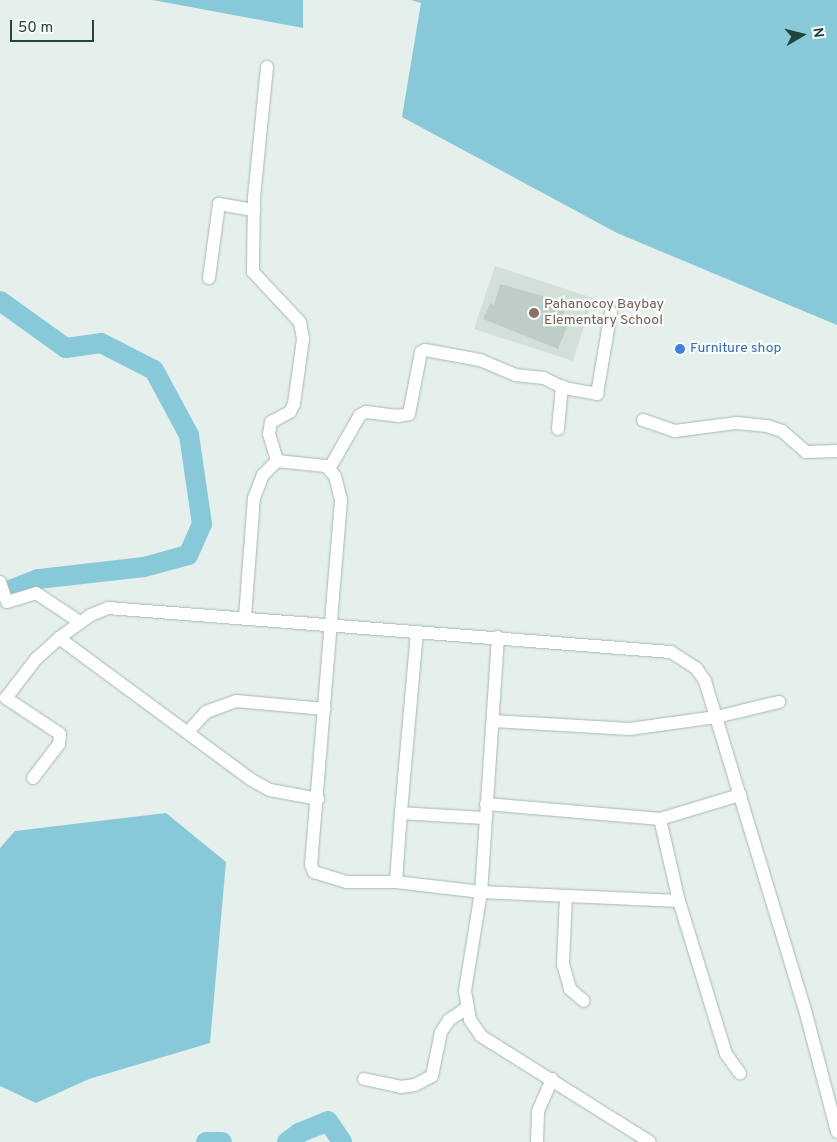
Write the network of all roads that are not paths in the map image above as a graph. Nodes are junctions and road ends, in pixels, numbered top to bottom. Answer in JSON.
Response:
{"nodes":[{"id":1,"x":266,"y":68,"type":"dead end"},
{"id":2,"x":254,"y":210,"type":"junction"},
{"id":3,"x":209,"y":278,"type":"dead end"},
{"id":4,"x":611,"y":312,"type":"dead end"},
{"id":5,"x":562,"y":386,"type":"junction"},
{"id":6,"x":643,"y":420,"type":"dead end"},
{"id":7,"x":558,"y":429,"type":"dead end"},
{"id":8,"x":837,"y":451,"type":"edge"},
{"id":9,"x":277,"y":461,"type":"junction"},
{"id":10,"x":329,"y":469,"type":"junction"},
{"id":11,"x":0,"y":582,"type":"edge"},
{"id":12,"x":245,"y":617,"type":"junction"},
{"id":13,"x":80,"y":622,"type":"junction"},
{"id":14,"x":332,"y":625,"type":"junction"},
{"id":15,"x":416,"y":632,"type":"junction"},
{"id":16,"x":498,"y":637,"type":"junction"},
{"id":17,"x":59,"y":638,"type":"junction"},
{"id":18,"x":779,"y":702,"type":"dead end"},
{"id":19,"x":325,"y":708,"type":"junction"},
{"id":20,"x":716,"y":717,"type":"junction"},
{"id":21,"x":493,"y":721,"type":"junction"},
{"id":22,"x":188,"y":732,"type":"junction"},
{"id":23,"x":33,"y":778,"type":"dead end"},
{"id":24,"x":740,"y":795,"type":"junction"},
{"id":25,"x":318,"y":799,"type":"junction"},
{"id":26,"x":486,"y":804,"type":"junction"},
{"id":27,"x":401,"y":813,"type":"junction"},
{"id":28,"x":486,"y":818,"type":"junction"},
{"id":29,"x":660,"y":819,"type":"junction"},
{"id":30,"x":396,"y":882,"type":"junction"},
{"id":31,"x":481,"y":892,"type":"junction"},
{"id":32,"x":566,"y":897,"type":"junction"},
{"id":33,"x":679,"y":901,"type":"junction"},
{"id":34,"x":584,"y":1001,"type":"dead end"},
{"id":35,"x":467,"y":1008,"type":"junction"},
{"id":36,"x":740,"y":1073,"type":"dead end"},
{"id":37,"x":364,"y":1079,"type":"dead end"},
{"id":38,"x":552,"y":1079,"type":"junction"},
{"id":39,"x":837,"y":1132,"type":"edge"},
{"id":40,"x":537,"y":1142,"type":"edge"},
{"id":41,"x":650,"y":1142,"type":"edge"}],
"edges":[{"from":1,"to":2,"type":"street"},
{"from":2,"to":3,"type":"street"},
{"from":2,"to":9,"type":"street"},
{"from":4,"to":5,"type":"street"},
{"from":5,"to":7,"type":"street"},
{"from":5,"to":10,"type":"street"},
{"from":6,"to":8,"type":"street"},
{"from":9,"to":10,"type":"street"},
{"from":9,"to":12,"type":"street"},
{"from":10,"to":14,"type":"street"},
{"from":11,"to":13,"type":"street"},
{"from":12,"to":13,"type":"street"},
{"from":12,"to":14,"type":"street"},
{"from":13,"to":17,"type":"street"},
{"from":14,"to":15,"type":"street"},
{"from":14,"to":19,"type":"street"},
{"from":15,"to":16,"type":"street"},
{"from":15,"to":27,"type":"street"},
{"from":16,"to":20,"type":"street"},
{"from":16,"to":21,"type":"street"},
{"from":17,"to":22,"type":"street"},
{"from":17,"to":23,"type":"street"},
{"from":18,"to":20,"type":"street"},
{"from":19,"to":22,"type":"street"},
{"from":19,"to":25,"type":"street"},
{"from":20,"to":21,"type":"street"},
{"from":20,"to":24,"type":"street"},
{"from":21,"to":26,"type":"street"},
{"from":22,"to":25,"type":"street"},
{"from":24,"to":29,"type":"street"},
{"from":24,"to":39,"type":"street"},
{"from":25,"to":30,"type":"street"},
{"from":26,"to":28,"type":"street"},
{"from":26,"to":29,"type":"street"},
{"from":27,"to":28,"type":"street"},
{"from":27,"to":30,"type":"street"},
{"from":28,"to":31,"type":"street"},
{"from":29,"to":33,"type":"street"},
{"from":30,"to":31,"type":"street"},
{"from":31,"to":32,"type":"street"},
{"from":31,"to":35,"type":"street"},
{"from":32,"to":33,"type":"street"},
{"from":32,"to":34,"type":"street"},
{"from":33,"to":36,"type":"street"},
{"from":35,"to":37,"type":"street"},
{"from":35,"to":38,"type":"street"},
{"from":38,"to":40,"type":"street"},
{"from":38,"to":41,"type":"street"}]}
